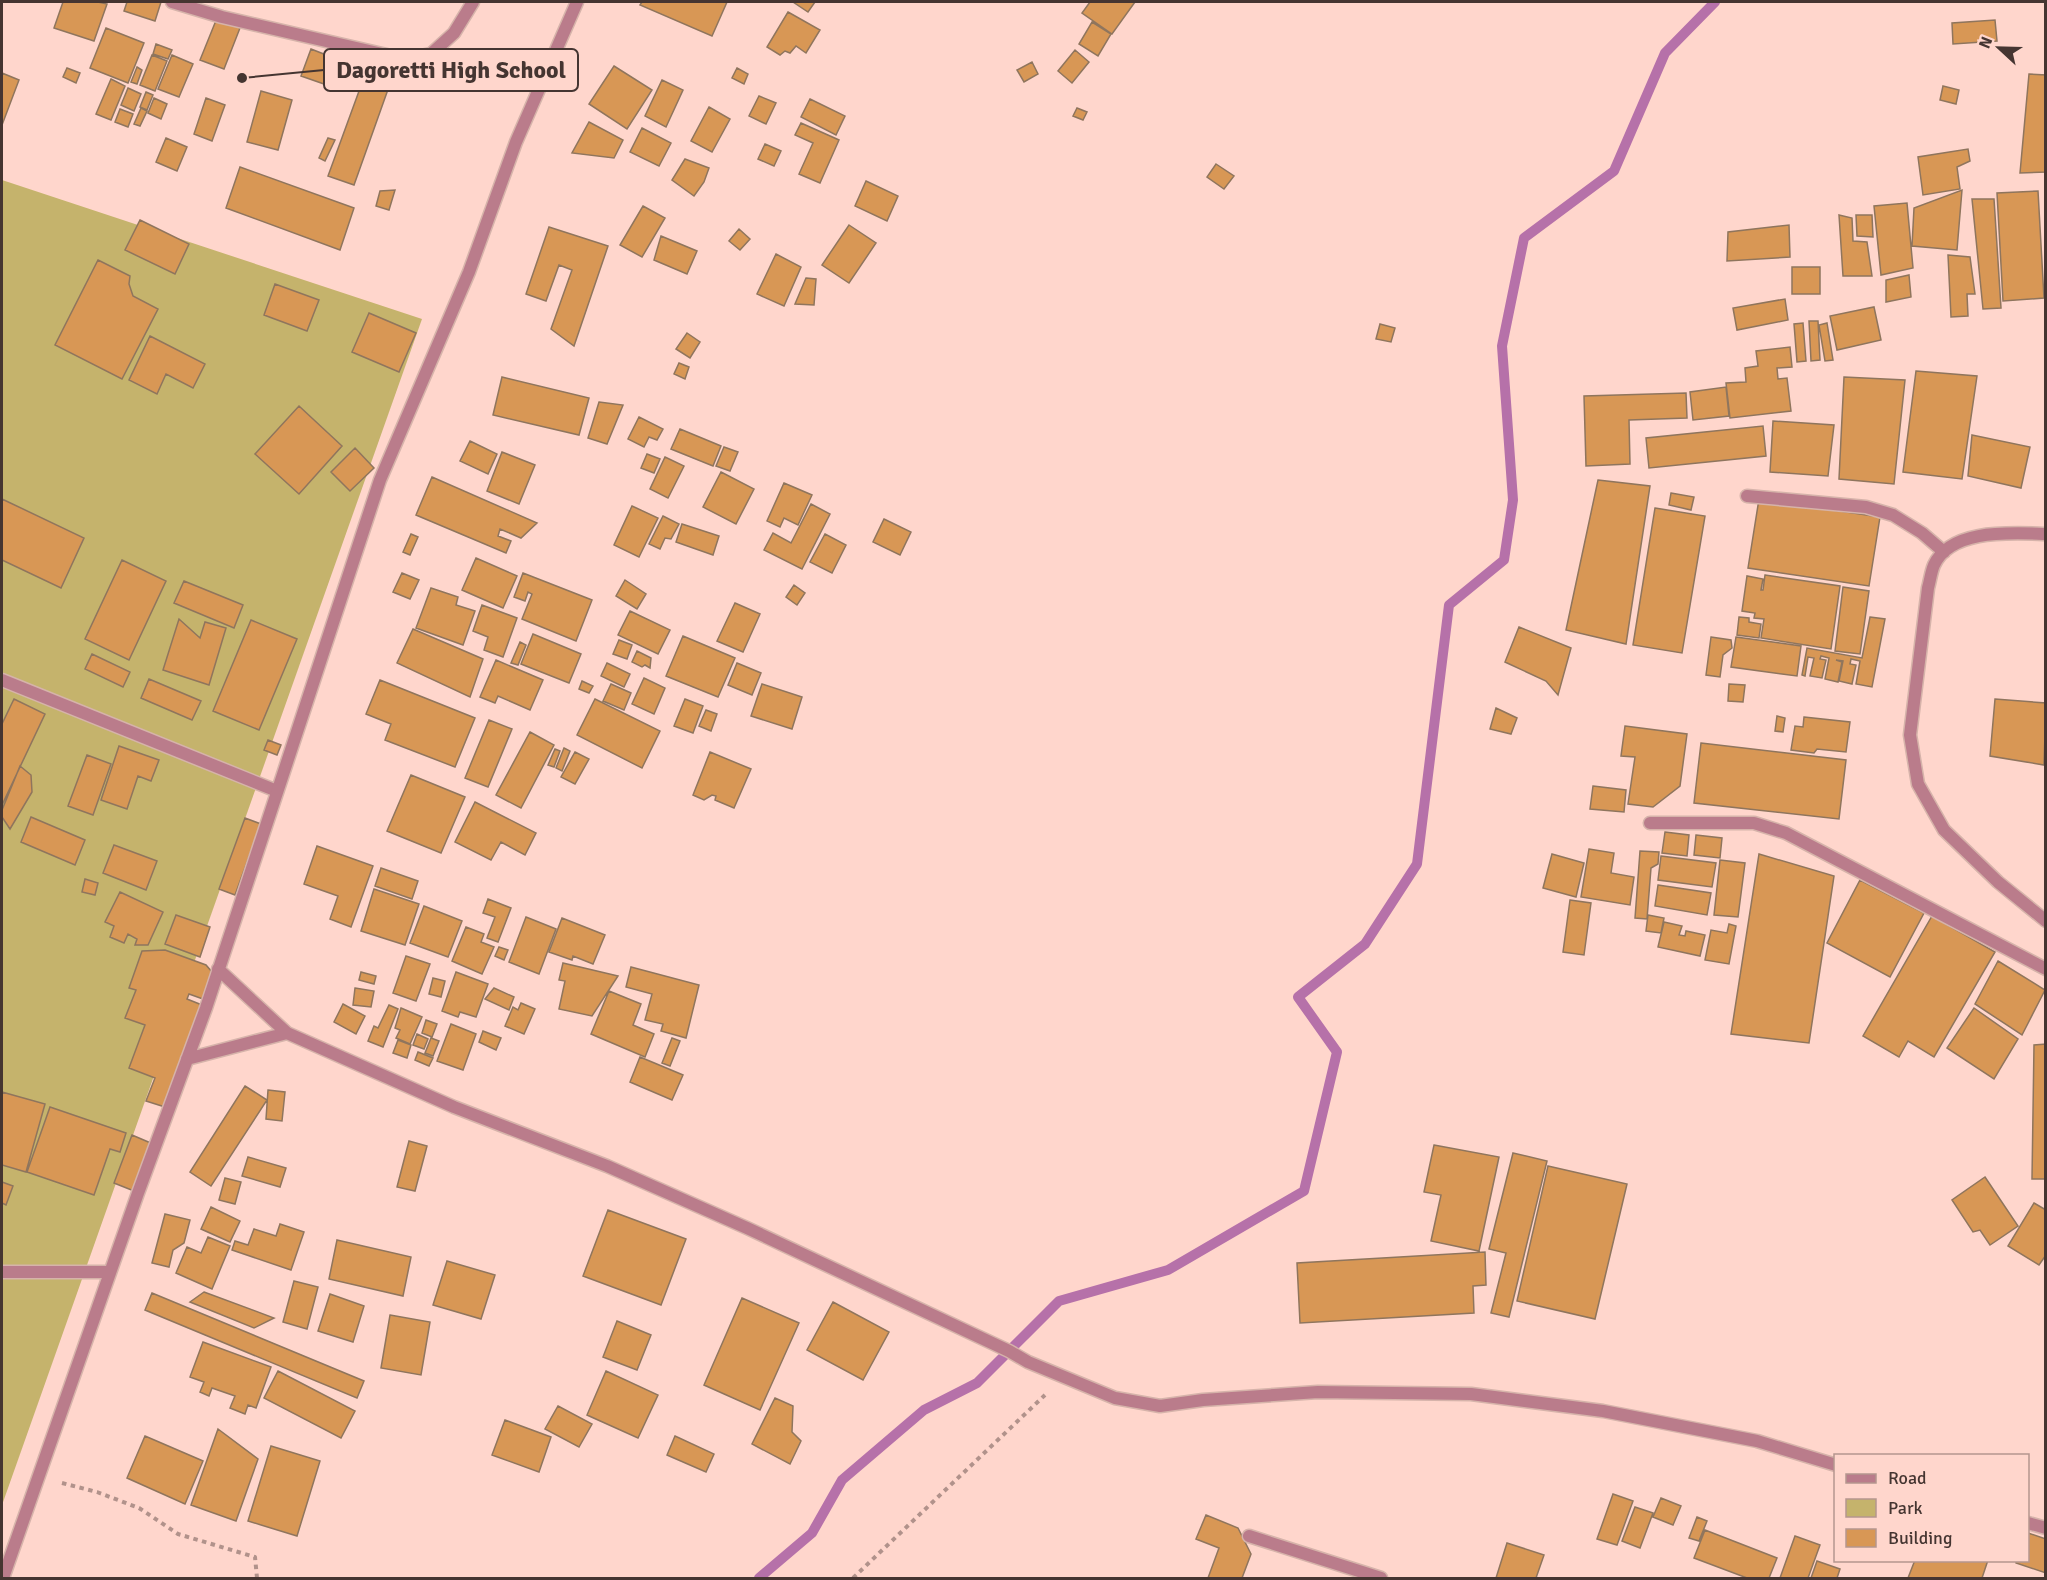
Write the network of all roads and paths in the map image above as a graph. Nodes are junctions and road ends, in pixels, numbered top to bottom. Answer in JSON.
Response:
{"nodes":[{"id":1,"x":172,"y":2,"type":"edge"},
{"id":2,"x":473,"y":2,"type":"edge"},
{"id":3,"x":577,"y":2,"type":"edge"},
{"id":4,"x":1747,"y":496,"type":"dead end"},
{"id":5,"x":2046,"y":534,"type":"edge"},
{"id":6,"x":1944,"y":552,"type":"junction"},
{"id":7,"x":2,"y":680,"type":"edge"},
{"id":8,"x":277,"y":791,"type":"junction"},
{"id":9,"x":1650,"y":823,"type":"dead end"},
{"id":10,"x":2046,"y":921,"type":"edge"},
{"id":11,"x":218,"y":969,"type":"junction"},
{"id":12,"x":2046,"y":969,"type":"edge"},
{"id":13,"x":287,"y":1033,"type":"junction"},
{"id":14,"x":188,"y":1059,"type":"junction"},
{"id":15,"x":2,"y":1272,"type":"edge"},
{"id":16,"x":110,"y":1272,"type":"junction"},
{"id":17,"x":1063,"y":1378,"type":"junction"},
{"id":18,"x":1834,"y":1464,"type":"edge"},
{"id":19,"x":38,"y":1477,"type":"junction"},
{"id":20,"x":2029,"y":1523,"type":"edge"},
{"id":21,"x":2046,"y":1528,"type":"edge"},
{"id":22,"x":1250,"y":1536,"type":"dead end"},
{"id":23,"x":3,"y":1578,"type":"edge"},
{"id":24,"x":256,"y":1578,"type":"edge"},
{"id":25,"x":853,"y":1578,"type":"edge"},
{"id":26,"x":1381,"y":1578,"type":"edge"}],
"edges":[{"from":1,"to":2,"type":"street"},
{"from":3,"to":8,"type":"street"},
{"from":4,"to":6,"type":"street"},
{"from":5,"to":6,"type":"street"},
{"from":6,"to":10,"type":"street"},
{"from":7,"to":8,"type":"street"},
{"from":8,"to":11,"type":"street"},
{"from":9,"to":12,"type":"street"},
{"from":11,"to":13,"type":"street"},
{"from":11,"to":14,"type":"street"},
{"from":13,"to":14,"type":"street"},
{"from":13,"to":17,"type":"street"},
{"from":14,"to":16,"type":"street"},
{"from":15,"to":16,"type":"street"},
{"from":16,"to":19,"type":"street"},
{"from":17,"to":18,"type":"street"},
{"from":17,"to":25,"type":"path"},
{"from":19,"to":23,"type":"street"},
{"from":19,"to":24,"type":"path"},
{"from":20,"to":21,"type":"street"},
{"from":22,"to":26,"type":"street"}]}
